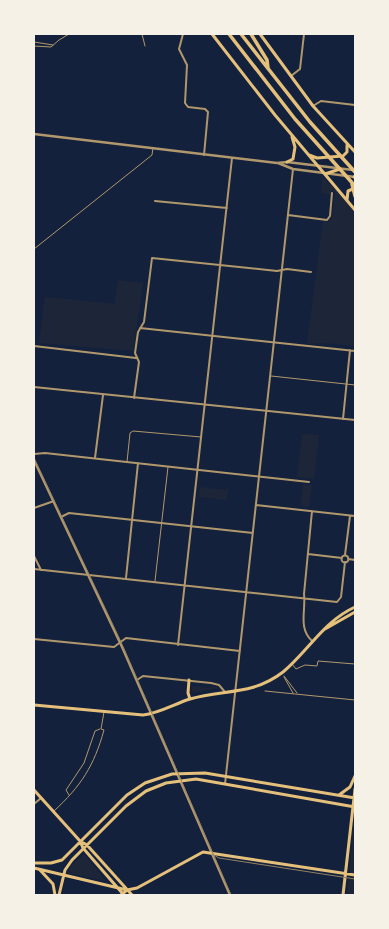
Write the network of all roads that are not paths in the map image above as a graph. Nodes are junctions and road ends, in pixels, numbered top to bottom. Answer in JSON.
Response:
{"nodes":[{"id":1,"x":69,"y":34,"type":"edge"},
{"id":2,"x":142,"y":34,"type":"edge"},
{"id":3,"x":183,"y":34,"type":"edge"},
{"id":4,"x":212,"y":34,"type":"edge"},
{"id":5,"x":228,"y":34,"type":"edge"},
{"id":6,"x":241,"y":34,"type":"edge"},
{"id":7,"x":251,"y":34,"type":"edge"},
{"id":8,"x":260,"y":34,"type":"edge"},
{"id":9,"x":304,"y":34,"type":"edge"},
{"id":10,"x":34,"y":42,"type":"edge"},
{"id":11,"x":34,"y":46,"type":"edge"},
{"id":12,"x":54,"y":46,"type":"junction"},
{"id":13,"x":145,"y":46,"type":"dead end"},
{"id":14,"x":268,"y":69,"type":"junction"},
{"id":15,"x":290,"y":77,"type":"junction"},
{"id":16,"x":355,"y":105,"type":"edge"},
{"id":17,"x":313,"y":106,"type":"junction"},
{"id":18,"x":34,"y":134,"type":"edge"},
{"id":19,"x":290,"y":134,"type":"junction"},
{"id":20,"x":345,"y":142,"type":"junction"},
{"id":21,"x":154,"y":148,"type":"junction"},
{"id":22,"x":355,"y":152,"type":"edge"},
{"id":23,"x":204,"y":154,"type":"junction"},
{"id":24,"x":309,"y":155,"type":"junction"},
{"id":25,"x":232,"y":158,"type":"junction"},
{"id":26,"x":287,"y":162,"type":"junction"},
{"id":27,"x":277,"y":163,"type":"junction"},
{"id":28,"x":318,"y":166,"type":"junction"},
{"id":29,"x":293,"y":169,"type":"junction"},
{"id":30,"x":340,"y":169,"type":"junction"},
{"id":31,"x":355,"y":171,"type":"edge"},
{"id":32,"x":329,"y":174,"type":"junction"},
{"id":33,"x":355,"y":177,"type":"edge"},
{"id":34,"x":352,"y":183,"type":"junction"},
{"id":35,"x":355,"y":187,"type":"edge"},
{"id":36,"x":332,"y":193,"type":"dead end"},
{"id":37,"x":355,"y":196,"type":"edge"},
{"id":38,"x":347,"y":200,"type":"junction"},
{"id":39,"x":155,"y":201,"type":"dead end"},
{"id":40,"x":227,"y":208,"type":"junction"},
{"id":41,"x":355,"y":210,"type":"edge"},
{"id":42,"x":288,"y":216,"type":"junction"},
{"id":43,"x":34,"y":249,"type":"edge"},
{"id":44,"x":221,"y":264,"type":"junction"},
{"id":45,"x":282,"y":270,"type":"junction"},
{"id":46,"x":311,"y":272,"type":"dead end"},
{"id":47,"x":140,"y":328,"type":"junction"},
{"id":48,"x":213,"y":336,"type":"junction"},
{"id":49,"x":274,"y":342,"type":"junction"},
{"id":50,"x":34,"y":346,"type":"edge"},
{"id":51,"x":350,"y":350,"type":"junction"},
{"id":52,"x":355,"y":351,"type":"edge"},
{"id":53,"x":136,"y":358,"type":"junction"},
{"id":54,"x":270,"y":376,"type":"junction"},
{"id":55,"x":346,"y":384,"type":"junction"},
{"id":56,"x":355,"y":385,"type":"edge"},
{"id":57,"x":34,"y":387,"type":"edge"},
{"id":58,"x":103,"y":395,"type":"junction"},
{"id":59,"x":134,"y":398,"type":"junction"},
{"id":60,"x":205,"y":405,"type":"junction"},
{"id":61,"x":266,"y":411,"type":"junction"},
{"id":62,"x":342,"y":419,"type":"junction"},
{"id":63,"x":355,"y":420,"type":"edge"},
{"id":64,"x":201,"y":437,"type":"junction"},
{"id":65,"x":34,"y":454,"type":"edge"},
{"id":66,"x":95,"y":458,"type":"junction"},
{"id":67,"x":34,"y":460,"type":"edge"},
{"id":68,"x":127,"y":462,"type":"junction"},
{"id":69,"x":138,"y":463,"type":"junction"},
{"id":70,"x":168,"y":467,"type":"junction"},
{"id":71,"x":198,"y":470,"type":"junction"},
{"id":72,"x":259,"y":477,"type":"junction"},
{"id":73,"x":309,"y":482,"type":"dead end"},
{"id":74,"x":54,"y":500,"type":"junction"},
{"id":75,"x":256,"y":505,"type":"junction"},
{"id":76,"x":34,"y":508,"type":"edge"},
{"id":77,"x":312,"y":511,"type":"junction"},
{"id":78,"x":350,"y":516,"type":"junction"},
{"id":79,"x":355,"y":516,"type":"edge"},
{"id":80,"x":61,"y":517,"type":"junction"},
{"id":81,"x":132,"y":520,"type":"junction"},
{"id":82,"x":161,"y":523,"type":"junction"},
{"id":83,"x":191,"y":526,"type":"junction"},
{"id":84,"x":253,"y":533,"type":"junction"},
{"id":85,"x":308,"y":554,"type":"junction"},
{"id":86,"x":345,"y":555,"type":"junction"},
{"id":87,"x":34,"y":556,"type":"edge"},
{"id":88,"x":342,"y":558,"type":"junction"},
{"id":89,"x":348,"y":559,"type":"junction"},
{"id":90,"x":355,"y":560,"type":"edge"},
{"id":91,"x":345,"y":562,"type":"junction"},
{"id":92,"x":34,"y":569,"type":"edge"},
{"id":93,"x":41,"y":570,"type":"junction"},
{"id":94,"x":90,"y":575,"type":"junction"},
{"id":95,"x":126,"y":578,"type":"junction"},
{"id":96,"x":156,"y":582,"type":"junction"},
{"id":97,"x":184,"y":584,"type":"junction"},
{"id":98,"x":246,"y":592,"type":"junction"},
{"id":99,"x":305,"y":599,"type":"junction"},
{"id":100,"x":355,"y":606,"type":"edge"},
{"id":101,"x":355,"y":612,"type":"edge"},
{"id":102,"x":322,"y":630,"type":"junction"},
{"id":103,"x":34,"y":639,"type":"edge"},
{"id":104,"x":312,"y":641,"type":"junction"},
{"id":105,"x":121,"y":643,"type":"junction"},
{"id":106,"x":178,"y":645,"type":"junction"},
{"id":107,"x":240,"y":651,"type":"junction"},
{"id":108,"x":291,"y":664,"type":"junction"},
{"id":109,"x":355,"y":664,"type":"edge"},
{"id":110,"x":137,"y":680,"type":"junction"},
{"id":111,"x":190,"y":680,"type":"junction"},
{"id":112,"x":265,"y":691,"type":"dead end"},
{"id":113,"x":236,"y":692,"type":"junction"},
{"id":114,"x":226,"y":693,"type":"junction"},
{"id":115,"x":293,"y":693,"type":"junction"},
{"id":116,"x":297,"y":694,"type":"junction"},
{"id":117,"x":190,"y":699,"type":"junction"},
{"id":118,"x":355,"y":700,"type":"edge"},
{"id":119,"x":34,"y":705,"type":"edge"},
{"id":120,"x":104,"y":712,"type":"junction"},
{"id":121,"x":152,"y":714,"type":"junction"},
{"id":122,"x":101,"y":729,"type":"junction"},
{"id":123,"x":177,"y":773,"type":"junction"},
{"id":124,"x":355,"y":776,"type":"edge"},
{"id":125,"x":226,"y":777,"type":"junction"},
{"id":126,"x":180,"y":780,"type":"junction"},
{"id":127,"x":225,"y":785,"type":"junction"},
{"id":128,"x":355,"y":789,"type":"edge"},
{"id":129,"x":34,"y":790,"type":"edge"},
{"id":130,"x":339,"y":795,"type":"junction"},
{"id":131,"x":70,"y":796,"type":"junction"},
{"id":132,"x":41,"y":798,"type":"junction"},
{"id":133,"x":354,"y":798,"type":"edge"},
{"id":134,"x":34,"y":804,"type":"edge"},
{"id":135,"x":354,"y":806,"type":"edge"},
{"id":136,"x":54,"y":812,"type":"junction"},
{"id":137,"x":80,"y":841,"type":"junction"},
{"id":138,"x":87,"y":844,"type":"junction"},
{"id":139,"x":83,"y":848,"type":"junction"},
{"id":140,"x":212,"y":853,"type":"junction"},
{"id":141,"x":34,"y":863,"type":"edge"},
{"id":142,"x":34,"y":868,"type":"edge"},
{"id":143,"x":38,"y":869,"type":"junction"},
{"id":144,"x":345,"y":874,"type":"junction"},
{"id":145,"x":63,"y":875,"type":"junction"},
{"id":146,"x":355,"y":875,"type":"edge"},
{"id":147,"x":117,"y":888,"type":"junction"},
{"id":148,"x":127,"y":890,"type":"junction"},
{"id":149,"x":56,"y":895,"type":"edge"},
{"id":150,"x":59,"y":895,"type":"edge"},
{"id":151,"x":122,"y":895,"type":"edge"},
{"id":152,"x":132,"y":895,"type":"edge"},
{"id":153,"x":230,"y":895,"type":"edge"},
{"id":154,"x":343,"y":895,"type":"edge"}],
"edges":[{"from":1,"to":12,"type":"lane"},
{"from":2,"to":13,"type":"lane"},
{"from":3,"to":23,"type":"street"},
{"from":4,"to":19,"type":"main road"},
{"from":5,"to":34,"type":"highway"},
{"from":6,"to":14,"type":"highway"},
{"from":7,"to":14,"type":"highway"},
{"from":8,"to":15,"type":"main road"},
{"from":9,"to":15,"type":"street"},
{"from":10,"to":12,"type":"lane"},
{"from":11,"to":12,"type":"lane"},
{"from":14,"to":31,"type":"highway"},
{"from":15,"to":17,"type":"main road"},
{"from":16,"to":17,"type":"street"},
{"from":17,"to":20,"type":"main road"},
{"from":18,"to":21,"type":"street"},
{"from":19,"to":24,"type":"main road"},
{"from":19,"to":26,"type":"main road"},
{"from":20,"to":22,"type":"main road"},
{"from":20,"to":24,"type":"main road"},
{"from":21,"to":23,"type":"street"},
{"from":21,"to":43,"type":"lane"},
{"from":23,"to":25,"type":"street"},
{"from":24,"to":28,"type":"main road"},
{"from":25,"to":27,"type":"street"},
{"from":25,"to":40,"type":"street"},
{"from":26,"to":27,"type":"street"},
{"from":26,"to":28,"type":"street"},
{"from":27,"to":29,"type":"street"},
{"from":28,"to":30,"type":"street"},
{"from":28,"to":32,"type":"main road"},
{"from":29,"to":32,"type":"street"},
{"from":29,"to":42,"type":"street"},
{"from":30,"to":31,"type":"street"},
{"from":30,"to":32,"type":"main road"},
{"from":32,"to":33,"type":"street"},
{"from":32,"to":38,"type":"main road"},
{"from":34,"to":35,"type":"highway"},
{"from":34,"to":37,"type":"highway"},
{"from":35,"to":38,"type":"main road"},
{"from":36,"to":42,"type":"street"},
{"from":38,"to":41,"type":"main road"},
{"from":39,"to":40,"type":"street"},
{"from":40,"to":44,"type":"street"},
{"from":42,"to":45,"type":"street"},
{"from":44,"to":45,"type":"street"},
{"from":44,"to":47,"type":"street"},
{"from":44,"to":48,"type":"street"},
{"from":45,"to":46,"type":"street"},
{"from":45,"to":49,"type":"street"},
{"from":47,"to":48,"type":"street"},
{"from":47,"to":53,"type":"street"},
{"from":48,"to":49,"type":"street"},
{"from":48,"to":60,"type":"street"},
{"from":49,"to":51,"type":"street"},
{"from":49,"to":54,"type":"street"},
{"from":50,"to":53,"type":"street"},
{"from":51,"to":52,"type":"street"},
{"from":51,"to":55,"type":"street"},
{"from":53,"to":59,"type":"street"},
{"from":54,"to":55,"type":"lane"},
{"from":54,"to":61,"type":"street"},
{"from":55,"to":56,"type":"lane"},
{"from":55,"to":62,"type":"street"},
{"from":57,"to":58,"type":"street"},
{"from":58,"to":59,"type":"street"},
{"from":58,"to":66,"type":"street"},
{"from":59,"to":60,"type":"street"},
{"from":60,"to":61,"type":"street"},
{"from":60,"to":64,"type":"street"},
{"from":61,"to":62,"type":"street"},
{"from":61,"to":72,"type":"street"},
{"from":62,"to":63,"type":"street"},
{"from":64,"to":68,"type":"lane"},
{"from":64,"to":71,"type":"street"},
{"from":65,"to":66,"type":"street"},
{"from":66,"to":68,"type":"street"},
{"from":67,"to":74,"type":"street"},
{"from":68,"to":69,"type":"street"},
{"from":69,"to":70,"type":"street"},
{"from":69,"to":81,"type":"street"},
{"from":70,"to":71,"type":"street"},
{"from":70,"to":82,"type":"lane"},
{"from":71,"to":72,"type":"street"},
{"from":71,"to":83,"type":"street"},
{"from":72,"to":73,"type":"street"},
{"from":72,"to":75,"type":"street"},
{"from":74,"to":76,"type":"street"},
{"from":74,"to":80,"type":"street"},
{"from":75,"to":77,"type":"street"},
{"from":75,"to":84,"type":"street"},
{"from":77,"to":78,"type":"street"},
{"from":77,"to":85,"type":"street"},
{"from":78,"to":79,"type":"street"},
{"from":78,"to":86,"type":"street"},
{"from":80,"to":81,"type":"street"},
{"from":80,"to":94,"type":"street"},
{"from":81,"to":82,"type":"street"},
{"from":81,"to":95,"type":"street"},
{"from":82,"to":83,"type":"street"},
{"from":82,"to":96,"type":"lane"},
{"from":83,"to":84,"type":"street"},
{"from":83,"to":97,"type":"street"},
{"from":84,"to":98,"type":"street"},
{"from":85,"to":88,"type":"street"},
{"from":85,"to":99,"type":"street"},
{"from":86,"to":88,"type":"street"},
{"from":86,"to":89,"type":"street"},
{"from":87,"to":93,"type":"street"},
{"from":88,"to":91,"type":"street"},
{"from":89,"to":90,"type":"street"},
{"from":89,"to":91,"type":"street"},
{"from":91,"to":99,"type":"street"},
{"from":92,"to":93,"type":"street"},
{"from":93,"to":94,"type":"street"},
{"from":94,"to":95,"type":"street"},
{"from":94,"to":105,"type":"street"},
{"from":95,"to":96,"type":"street"},
{"from":96,"to":97,"type":"street"},
{"from":97,"to":98,"type":"street"},
{"from":97,"to":106,"type":"street"},
{"from":98,"to":99,"type":"street"},
{"from":98,"to":107,"type":"street"},
{"from":99,"to":104,"type":"street"},
{"from":100,"to":102,"type":"main road"},
{"from":101,"to":102,"type":"main road"},
{"from":102,"to":104,"type":"main road"},
{"from":103,"to":105,"type":"street"},
{"from":104,"to":108,"type":"main road"},
{"from":105,"to":106,"type":"street"},
{"from":105,"to":110,"type":"street"},
{"from":106,"to":107,"type":"street"},
{"from":107,"to":113,"type":"street"},
{"from":108,"to":109,"type":"lane"},
{"from":108,"to":113,"type":"main road"},
{"from":110,"to":111,"type":"street"},
{"from":110,"to":121,"type":"street"},
{"from":111,"to":114,"type":"street"},
{"from":111,"to":117,"type":"main road"},
{"from":112,"to":115,"type":"lane"},
{"from":113,"to":114,"type":"main road"},
{"from":113,"to":125,"type":"street"},
{"from":114,"to":117,"type":"main road"},
{"from":115,"to":116,"type":"lane"},
{"from":115,"to":116,"type":"lane"},
{"from":116,"to":118,"type":"lane"},
{"from":117,"to":121,"type":"main road"},
{"from":119,"to":120,"type":"main road"},
{"from":120,"to":121,"type":"main road"},
{"from":120,"to":122,"type":"lane"},
{"from":121,"to":123,"type":"street"},
{"from":122,"to":131,"type":"lane"},
{"from":122,"to":131,"type":"lane"},
{"from":123,"to":125,"type":"main road"},
{"from":123,"to":126,"type":"street"},
{"from":123,"to":137,"type":"main road"},
{"from":124,"to":130,"type":"main road"},
{"from":125,"to":127,"type":"street"},
{"from":125,"to":130,"type":"main road"},
{"from":126,"to":127,"type":"main road"},
{"from":126,"to":138,"type":"main road"},
{"from":126,"to":140,"type":"street"},
{"from":127,"to":135,"type":"main road"},
{"from":128,"to":133,"type":"main road"},
{"from":129,"to":132,"type":"main road"},
{"from":130,"to":133,"type":"main road"},
{"from":131,"to":136,"type":"lane"},
{"from":132,"to":134,"type":"street"},
{"from":132,"to":136,"type":"main road"},
{"from":133,"to":135,"type":"main road"},
{"from":135,"to":144,"type":"main road"},
{"from":136,"to":137,"type":"main road"},
{"from":137,"to":138,"type":"main road"},
{"from":137,"to":139,"type":"main road"},
{"from":137,"to":141,"type":"main road"},
{"from":138,"to":139,"type":"main road"},
{"from":138,"to":148,"type":"main road"},
{"from":139,"to":145,"type":"main road"},
{"from":139,"to":147,"type":"main road"},
{"from":140,"to":144,"type":"main road"},
{"from":140,"to":148,"type":"main road"},
{"from":140,"to":153,"type":"street"},
{"from":142,"to":143,"type":"main road"},
{"from":143,"to":145,"type":"main road"},
{"from":143,"to":149,"type":"main road"},
{"from":144,"to":146,"type":"main road"},
{"from":144,"to":154,"type":"main road"},
{"from":145,"to":147,"type":"main road"},
{"from":145,"to":150,"type":"main road"},
{"from":147,"to":148,"type":"main road"},
{"from":147,"to":151,"type":"main road"},
{"from":148,"to":151,"type":"main road"},
{"from":148,"to":152,"type":"main road"}]}
